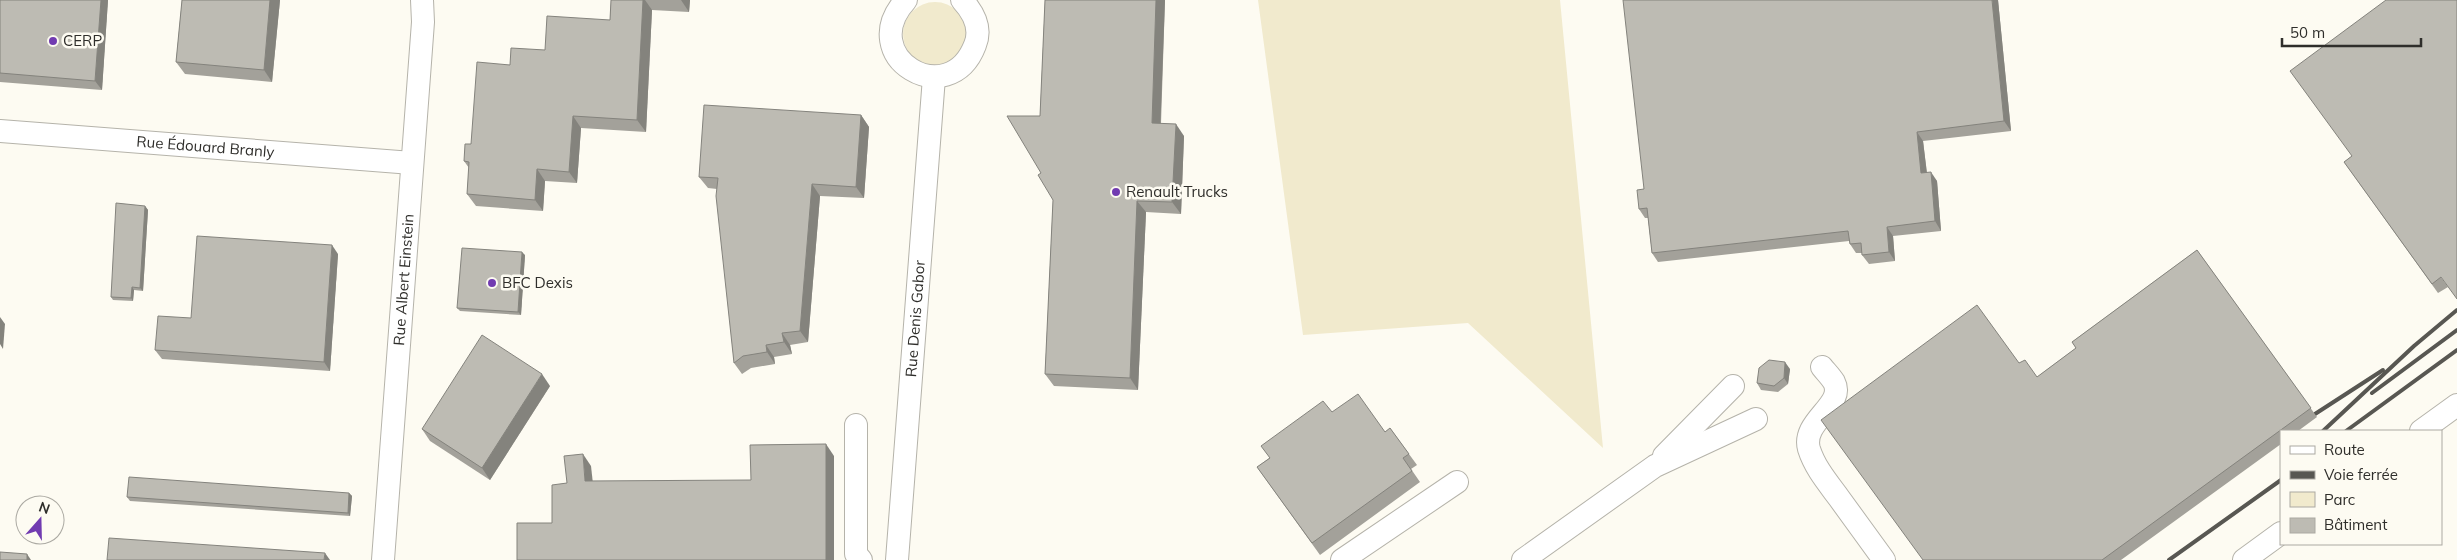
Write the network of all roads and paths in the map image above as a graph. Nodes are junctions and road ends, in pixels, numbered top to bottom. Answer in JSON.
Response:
{"nodes":[{"id":1,"x":422,"y":0,"type":"edge"},
{"id":2,"x":906,"y":0,"type":"edge"},
{"id":3,"x":962,"y":0,"type":"edge"},
{"id":4,"x":934,"y":77,"type":"junction"},
{"id":5,"x":0,"y":131,"type":"edge"},
{"id":6,"x":412,"y":163,"type":"junction"},
{"id":7,"x":1822,"y":367,"type":"dead end"},
{"id":8,"x":1733,"y":386,"type":"dead end"},
{"id":9,"x":2457,"y":405,"type":"edge"},
{"id":10,"x":1756,"y":419,"type":"dead end"},
{"id":11,"x":856,"y":425,"type":"dead end"},
{"id":12,"x":2422,"y":430,"type":"edge"},
{"id":13,"x":1655,"y":466,"type":"junction"},
{"id":14,"x":1457,"y":482,"type":"dead end"},
{"id":15,"x":2280,"y":534,"type":"edge"},
{"id":16,"x":383,"y":560,"type":"edge"},
{"id":17,"x":861,"y":560,"type":"edge"},
{"id":18,"x":897,"y":560,"type":"edge"},
{"id":19,"x":1342,"y":560,"type":"edge"},
{"id":20,"x":1523,"y":560,"type":"edge"},
{"id":21,"x":1884,"y":560,"type":"edge"},
{"id":22,"x":2244,"y":560,"type":"edge"}],
"edges":[{"from":1,"to":6,"type":"street","name":"Rue Albert Einstein"},
{"from":2,"to":4,"type":"street"},
{"from":3,"to":4,"type":"street"},
{"from":4,"to":18,"type":"street","name":"Rue Denis Gabor"},
{"from":5,"to":6,"type":"street","name":"Rue Édouard Branly"},
{"from":6,"to":16,"type":"street","name":"Rue Albert Einstein"},
{"from":7,"to":21,"type":"street"},
{"from":8,"to":13,"type":"street"},
{"from":9,"to":12,"type":"street"},
{"from":10,"to":13,"type":"street"},
{"from":11,"to":17,"type":"street"},
{"from":13,"to":20,"type":"street"},
{"from":14,"to":19,"type":"street"},
{"from":15,"to":22,"type":"street"}]}
